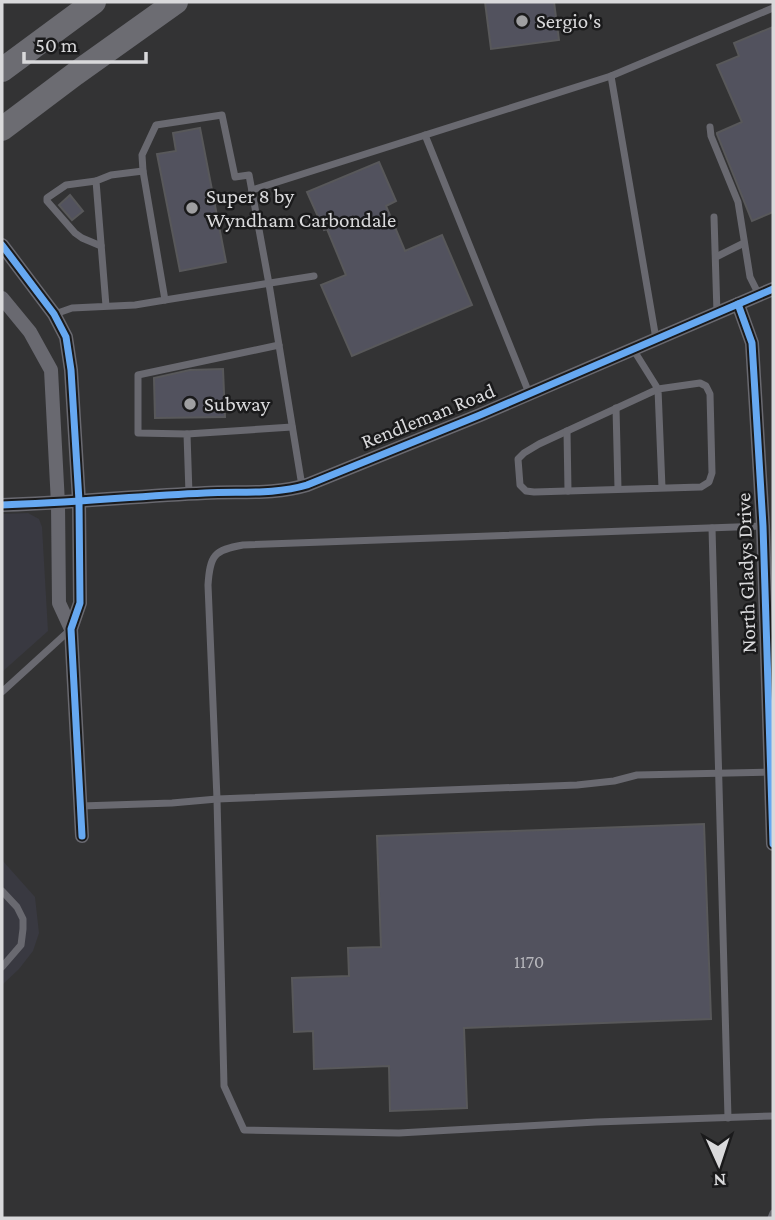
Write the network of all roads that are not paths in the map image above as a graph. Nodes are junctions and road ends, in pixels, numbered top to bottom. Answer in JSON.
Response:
{"nodes":[{"id":1,"x":94,"y":2,"type":"edge"},
{"id":2,"x":176,"y":2,"type":"edge"},
{"id":3,"x":773,"y":8,"type":"edge"},
{"id":4,"x":2,"y":70,"type":"edge"},
{"id":5,"x":611,"y":76,"type":"junction"},
{"id":6,"x":710,"y":127,"type":"dead end"},
{"id":7,"x":2,"y":129,"type":"edge"},
{"id":8,"x":425,"y":135,"type":"junction"},
{"id":9,"x":142,"y":171,"type":"junction"},
{"id":10,"x":96,"y":181,"type":"junction"},
{"id":11,"x":252,"y":190,"type":"junction"},
{"id":12,"x":714,"y":216,"type":"dead end"},
{"id":13,"x":744,"y":243,"type":"junction"},
{"id":14,"x":2,"y":245,"type":"edge"},
{"id":15,"x":101,"y":246,"type":"junction"},
{"id":16,"x":716,"y":257,"type":"junction"},
{"id":17,"x":314,"y":276,"type":"dead end"},
{"id":18,"x":269,"y":284,"type":"junction"},
{"id":19,"x":773,"y":289,"type":"edge"},
{"id":20,"x":759,"y":295,"type":"junction"},
{"id":21,"x":2,"y":298,"type":"edge"},
{"id":22,"x":165,"y":300,"type":"junction"},
{"id":23,"x":737,"y":304,"type":"junction"},
{"id":24,"x":106,"y":306,"type":"junction"},
{"id":25,"x":716,"y":313,"type":"junction"},
{"id":26,"x":54,"y":314,"type":"junction"},
{"id":27,"x":656,"y":339,"type":"junction"},
{"id":28,"x":279,"y":345,"type":"junction"},
{"id":29,"x":632,"y":349,"type":"junction"},
{"id":30,"x":658,"y":388,"type":"junction"},
{"id":31,"x":529,"y":393,"type":"junction"},
{"id":32,"x":617,"y":408,"type":"junction"},
{"id":33,"x":292,"y":427,"type":"junction"},
{"id":34,"x":567,"y":431,"type":"junction"},
{"id":35,"x":187,"y":434,"type":"junction"},
{"id":36,"x":302,"y":487,"type":"junction"},
{"id":37,"x":662,"y":488,"type":"junction"},
{"id":38,"x":618,"y":489,"type":"junction"},
{"id":39,"x":568,"y":491,"type":"junction"},
{"id":40,"x":189,"y":494,"type":"junction"},
{"id":41,"x":79,"y":501,"type":"junction"},
{"id":42,"x":58,"y":504,"type":"junction"},
{"id":43,"x":2,"y":505,"type":"edge"},
{"id":44,"x":763,"y":527,"type":"junction"},
{"id":45,"x":712,"y":528,"type":"junction"},
{"id":46,"x":71,"y":629,"type":"junction"},
{"id":47,"x":2,"y":692,"type":"edge"},
{"id":48,"x":719,"y":772,"type":"junction"},
{"id":49,"x":771,"y":772,"type":"junction"},
{"id":50,"x":217,"y":799,"type":"junction"},
{"id":51,"x":80,"y":806,"type":"junction"},
{"id":52,"x":82,"y":836,"type":"dead end"},
{"id":53,"x":773,"y":844,"type":"edge"},
{"id":54,"x":2,"y":891,"type":"edge"},
{"id":55,"x":2,"y":967,"type":"edge"},
{"id":56,"x":773,"y":1116,"type":"edge"},
{"id":57,"x":728,"y":1118,"type":"junction"},
{"id":58,"x":773,"y":1213,"type":"edge"},
{"id":59,"x":771,"y":1218,"type":"edge"}],
"edges":[{"from":1,"to":4,"type":"highway"},
{"from":2,"to":7,"type":"highway"},
{"from":3,"to":5,"type":"lane"},
{"from":5,"to":8,"type":"lane"},
{"from":5,"to":27,"type":"lane"},
{"from":6,"to":13,"type":"lane"},
{"from":8,"to":11,"type":"lane"},
{"from":8,"to":31,"type":"lane"},
{"from":9,"to":10,"type":"lane"},
{"from":9,"to":11,"type":"lane"},
{"from":9,"to":22,"type":"lane"},
{"from":10,"to":15,"type":"lane"},
{"from":10,"to":15,"type":"lane"},
{"from":11,"to":18,"type":"lane"},
{"from":12,"to":16,"type":"lane"},
{"from":13,"to":16,"type":"lane"},
{"from":13,"to":20,"type":"lane"},
{"from":14,"to":26,"type":"street"},
{"from":15,"to":24,"type":"lane"},
{"from":16,"to":25,"type":"lane"},
{"from":17,"to":18,"type":"lane"},
{"from":18,"to":22,"type":"lane"},
{"from":18,"to":28,"type":"lane"},
{"from":19,"to":20,"type":"street","name":"Rendleman Road"},
{"from":20,"to":23,"type":"street","name":"Rendleman Road"},
{"from":21,"to":42,"type":"street"},
{"from":22,"to":24,"type":"lane"},
{"from":23,"to":25,"type":"street","name":"Rendleman Road"},
{"from":23,"to":44,"type":"street","name":"North Gladys Drive"},
{"from":24,"to":26,"type":"lane"},
{"from":25,"to":27,"type":"street","name":"Rendleman Road"},
{"from":26,"to":41,"type":"street"},
{"from":27,"to":29,"type":"street","name":"Rendleman Road"},
{"from":28,"to":33,"type":"lane"},
{"from":28,"to":35,"type":"lane"},
{"from":29,"to":30,"type":"lane"},
{"from":29,"to":31,"type":"street","name":"Rendleman Road"},
{"from":30,"to":32,"type":"lane"},
{"from":30,"to":37,"type":"lane"},
{"from":30,"to":37,"type":"lane"},
{"from":31,"to":36,"type":"street","name":"Rendleman Road"},
{"from":32,"to":34,"type":"lane"},
{"from":32,"to":38,"type":"lane"},
{"from":33,"to":35,"type":"lane"},
{"from":33,"to":36,"type":"lane"},
{"from":34,"to":39,"type":"lane"},
{"from":34,"to":39,"type":"lane"},
{"from":35,"to":40,"type":"lane"},
{"from":36,"to":40,"type":"street","name":"Rendleman Road"},
{"from":37,"to":38,"type":"lane"},
{"from":38,"to":39,"type":"lane"},
{"from":40,"to":41,"type":"street","name":"Rendleman Road"},
{"from":41,"to":42,"type":"street","name":"Rendleman Road"},
{"from":41,"to":46,"type":"street"},
{"from":42,"to":43,"type":"street","name":"Rendleman Road"},
{"from":42,"to":46,"type":"street"},
{"from":44,"to":45,"type":"lane"},
{"from":44,"to":49,"type":"street","name":"North Gladys Drive"},
{"from":45,"to":48,"type":"lane"},
{"from":45,"to":50,"type":"lane"},
{"from":46,"to":47,"type":"lane"},
{"from":46,"to":51,"type":"street"},
{"from":48,"to":49,"type":"lane"},
{"from":48,"to":50,"type":"lane"},
{"from":48,"to":57,"type":"lane"},
{"from":49,"to":53,"type":"street","name":"North Gladys Drive"},
{"from":50,"to":51,"type":"lane"},
{"from":50,"to":57,"type":"lane"},
{"from":51,"to":52,"type":"street"},
{"from":54,"to":55,"type":"lane"},
{"from":56,"to":57,"type":"lane"},
{"from":58,"to":59,"type":"lane"}]}
